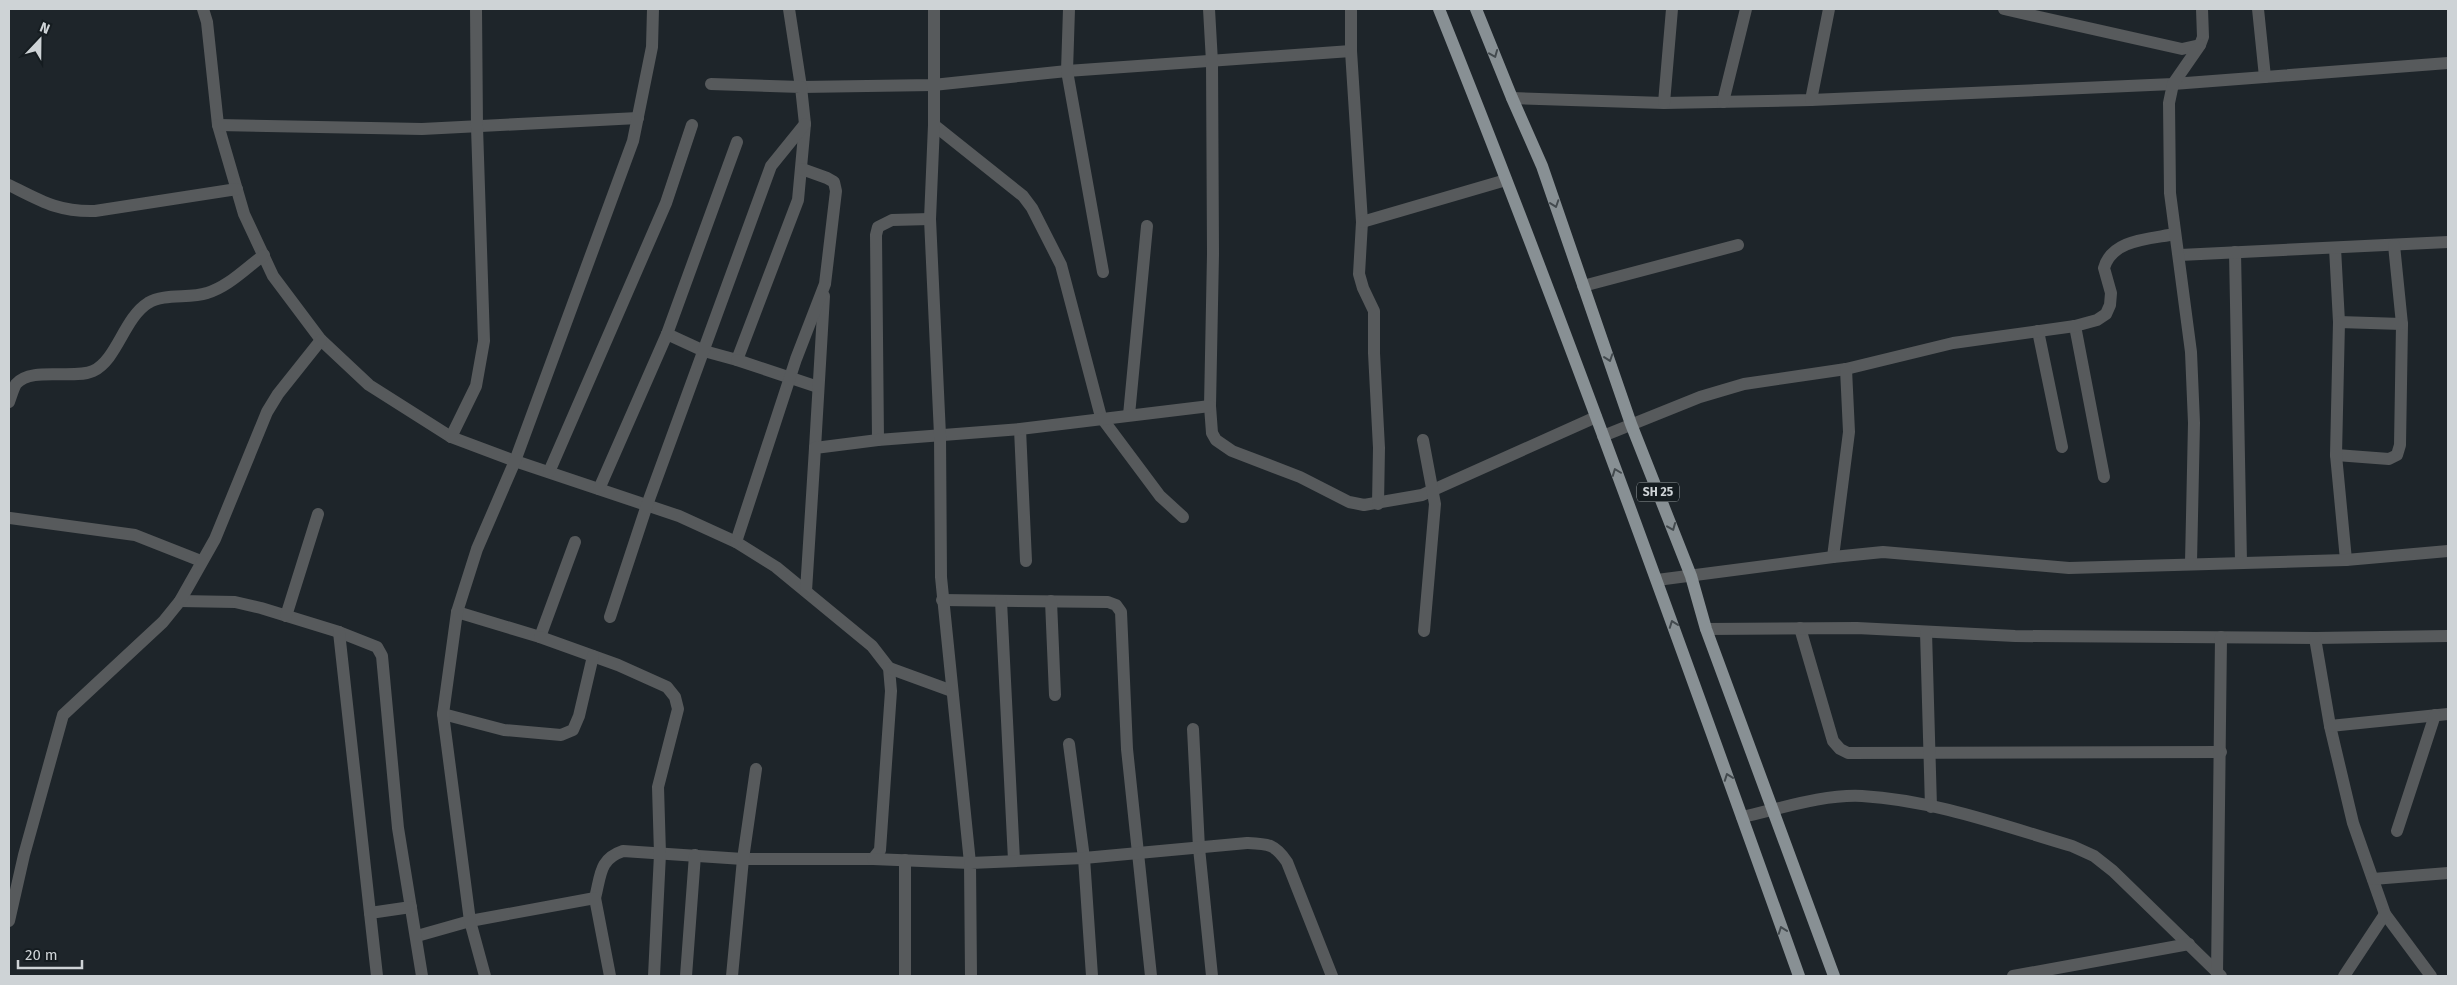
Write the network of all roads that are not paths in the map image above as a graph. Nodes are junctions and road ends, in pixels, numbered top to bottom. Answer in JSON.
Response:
{"nodes":[{"id":1,"x":202,"y":9,"type":"edge"},
{"id":2,"x":209,"y":9,"type":"edge"},
{"id":3,"x":476,"y":9,"type":"edge"},
{"id":4,"x":653,"y":9,"type":"edge"},
{"id":5,"x":790,"y":9,"type":"edge"},
{"id":6,"x":934,"y":9,"type":"edge"},
{"id":7,"x":1069,"y":9,"type":"edge"},
{"id":8,"x":1209,"y":9,"type":"edge"},
{"id":9,"x":1351,"y":9,"type":"edge"},
{"id":10,"x":1439,"y":9,"type":"edge"},
{"id":11,"x":1476,"y":9,"type":"edge"},
{"id":12,"x":1672,"y":9,"type":"edge"},
{"id":13,"x":1746,"y":9,"type":"edge"},
{"id":14,"x":1829,"y":9,"type":"edge"},
{"id":15,"x":2004,"y":9,"type":"edge"},
{"id":16,"x":2202,"y":9,"type":"edge"},
{"id":17,"x":2258,"y":9,"type":"edge"},
{"id":18,"x":2057,"y":15,"type":"edge"},
{"id":19,"x":208,"y":22,"type":"junction"},
{"id":20,"x":2200,"y":45,"type":"junction"},
{"id":21,"x":1351,"y":51,"type":"junction"},
{"id":22,"x":1212,"y":62,"type":"junction"},
{"id":23,"x":2448,"y":63,"type":"edge"},
{"id":24,"x":1068,"y":71,"type":"junction"},
{"id":25,"x":2265,"y":77,"type":"junction"},
{"id":26,"x":710,"y":84,"type":"dead end"},
{"id":27,"x":2173,"y":84,"type":"junction"},
{"id":28,"x":933,"y":85,"type":"junction"},
{"id":29,"x":801,"y":87,"type":"junction"},
{"id":30,"x":1512,"y":98,"type":"junction"},
{"id":31,"x":1811,"y":100,"type":"junction"},
{"id":32,"x":1723,"y":102,"type":"junction"},
{"id":33,"x":1664,"y":103,"type":"junction"},
{"id":34,"x":638,"y":118,"type":"junction"},
{"id":35,"x":805,"y":124,"type":"junction"},
{"id":36,"x":218,"y":125,"type":"junction"},
{"id":37,"x":692,"y":125,"type":"dead end"},
{"id":38,"x":934,"y":125,"type":"junction"},
{"id":39,"x":477,"y":127,"type":"junction"},
{"id":40,"x":737,"y":142,"type":"dead end"},
{"id":41,"x":802,"y":169,"type":"junction"},
{"id":42,"x":1506,"y":180,"type":"junction"},
{"id":43,"x":9,"y":185,"type":"edge"},
{"id":44,"x":237,"y":189,"type":"junction"},
{"id":45,"x":930,"y":219,"type":"junction"},
{"id":46,"x":1362,"y":222,"type":"junction"},
{"id":47,"x":1147,"y":226,"type":"dead end"},
{"id":48,"x":2175,"y":234,"type":"junction"},
{"id":49,"x":2448,"y":242,"type":"edge"},
{"id":50,"x":1738,"y":245,"type":"dead end"},
{"id":51,"x":2394,"y":245,"type":"junction"},
{"id":52,"x":2335,"y":248,"type":"junction"},
{"id":53,"x":2234,"y":252,"type":"junction"},
{"id":54,"x":264,"y":254,"type":"junction"},
{"id":55,"x":2180,"y":254,"type":"junction"},
{"id":56,"x":1104,"y":272,"type":"dead end"},
{"id":57,"x":824,"y":284,"type":"junction"},
{"id":58,"x":1583,"y":286,"type":"junction"},
{"id":59,"x":2339,"y":322,"type":"junction"},
{"id":60,"x":2402,"y":324,"type":"junction"},
{"id":61,"x":2075,"y":326,"type":"junction"},
{"id":62,"x":2038,"y":331,"type":"junction"},
{"id":63,"x":667,"y":334,"type":"junction"},
{"id":64,"x":321,"y":340,"type":"junction"},
{"id":65,"x":704,"y":350,"type":"junction"},
{"id":66,"x":737,"y":360,"type":"junction"},
{"id":67,"x":1846,"y":369,"type":"junction"},
{"id":68,"x":790,"y":378,"type":"junction"},
{"id":69,"x":818,"y":387,"type":"junction"},
{"id":70,"x":9,"y":402,"type":"edge"},
{"id":71,"x":1210,"y":406,"type":"junction"},
{"id":72,"x":1129,"y":415,"type":"junction"},
{"id":73,"x":1101,"y":417,"type":"junction"},
{"id":74,"x":1596,"y":417,"type":"junction"},
{"id":75,"x":1631,"y":424,"type":"junction"},
{"id":76,"x":1020,"y":429,"type":"junction"},
{"id":77,"x":940,"y":435,"type":"junction"},
{"id":78,"x":451,"y":436,"type":"junction"},
{"id":79,"x":1603,"y":436,"type":"junction"},
{"id":80,"x":878,"y":440,"type":"junction"},
{"id":81,"x":1424,"y":440,"type":"dead end"},
{"id":82,"x":2062,"y":447,"type":"dead end"},
{"id":83,"x":815,"y":448,"type":"junction"},
{"id":84,"x":2336,"y":455,"type":"junction"},
{"id":85,"x":515,"y":461,"type":"junction"},
{"id":86,"x":549,"y":472,"type":"junction"},
{"id":87,"x":2104,"y":477,"type":"dead end"},
{"id":88,"x":599,"y":489,"type":"junction"},
{"id":89,"x":1434,"y":490,"type":"junction"},
{"id":90,"x":1378,"y":504,"type":"junction"},
{"id":91,"x":647,"y":505,"type":"junction"},
{"id":92,"x":318,"y":514,"type":"dead end"},
{"id":93,"x":1183,"y":517,"type":"dead end"},
{"id":94,"x":10,"y":518,"type":"dead end"},
{"id":95,"x":576,"y":542,"type":"dead end"},
{"id":96,"x":736,"y":542,"type":"junction"},
{"id":97,"x":2448,"y":551,"type":"edge"},
{"id":98,"x":1833,"y":556,"type":"junction"},
{"id":99,"x":2346,"y":560,"type":"junction"},
{"id":100,"x":202,"y":561,"type":"junction"},
{"id":101,"x":1026,"y":562,"type":"dead end"},
{"id":102,"x":2241,"y":562,"type":"junction"},
{"id":103,"x":2192,"y":563,"type":"junction"},
{"id":104,"x":1691,"y":576,"type":"junction"},
{"id":105,"x":1657,"y":580,"type":"junction"},
{"id":106,"x":806,"y":591,"type":"junction"},
{"id":107,"x":942,"y":600,"type":"junction"},
{"id":108,"x":180,"y":601,"type":"junction"},
{"id":109,"x":1001,"y":601,"type":"junction"},
{"id":110,"x":1051,"y":601,"type":"junction"},
{"id":111,"x":457,"y":612,"type":"junction"},
{"id":112,"x":286,"y":616,"type":"junction"},
{"id":113,"x":610,"y":617,"type":"dead end"},
{"id":114,"x":1800,"y":628,"type":"junction"},
{"id":115,"x":1706,"y":629,"type":"junction"},
{"id":116,"x":1424,"y":630,"type":"dead end"},
{"id":117,"x":339,"y":632,"type":"junction"},
{"id":118,"x":1926,"y":632,"type":"junction"},
{"id":119,"x":2448,"y":636,"type":"edge"},
{"id":120,"x":540,"y":637,"type":"junction"},
{"id":121,"x":2221,"y":637,"type":"junction"},
{"id":122,"x":2315,"y":638,"type":"junction"},
{"id":123,"x":593,"y":656,"type":"junction"},
{"id":124,"x":889,"y":668,"type":"junction"},
{"id":125,"x":952,"y":691,"type":"junction"},
{"id":126,"x":1055,"y":695,"type":"dead end"},
{"id":127,"x":443,"y":714,"type":"junction"},
{"id":128,"x":2448,"y":714,"type":"edge"},
{"id":129,"x":2435,"y":715,"type":"junction"},
{"id":130,"x":2330,"y":726,"type":"junction"},
{"id":131,"x":1193,"y":729,"type":"dead end"},
{"id":132,"x":1068,"y":744,"type":"dead end"},
{"id":133,"x":1928,"y":752,"type":"junction"},
{"id":134,"x":2221,"y":752,"type":"junction"},
{"id":135,"x":756,"y":769,"type":"dead end"},
{"id":136,"x":1931,"y":806,"type":"junction"},
{"id":137,"x":1772,"y":811,"type":"junction"},
{"id":138,"x":1742,"y":818,"type":"junction"},
{"id":139,"x":2397,"y":831,"type":"dead end"},
{"id":140,"x":1199,"y":848,"type":"junction"},
{"id":141,"x":660,"y":854,"type":"junction"},
{"id":142,"x":1138,"y":854,"type":"junction"},
{"id":143,"x":695,"y":855,"type":"junction"},
{"id":144,"x":1084,"y":858,"type":"junction"},
{"id":145,"x":743,"y":859,"type":"junction"},
{"id":146,"x":874,"y":859,"type":"junction"},
{"id":147,"x":905,"y":860,"type":"junction"},
{"id":148,"x":1014,"y":860,"type":"junction"},
{"id":149,"x":970,"y":863,"type":"junction"},
{"id":150,"x":2448,"y":873,"type":"edge"},
{"id":151,"x":2372,"y":879,"type":"junction"},
{"id":152,"x":595,"y":898,"type":"junction"},
{"id":153,"x":410,"y":907,"type":"junction"},
{"id":154,"x":370,"y":912,"type":"junction"},
{"id":155,"x":2385,"y":914,"type":"junction"},
{"id":156,"x":9,"y":921,"type":"edge"},
{"id":157,"x":470,"y":921,"type":"junction"},
{"id":158,"x":417,"y":936,"type":"junction"},
{"id":159,"x":2189,"y":944,"type":"junction"},
{"id":160,"x":2030,"y":974,"type":"edge"},
{"id":161,"x":2350,"y":974,"type":"edge"},
{"id":162,"x":2218,"y":975,"type":"edge"},
{"id":163,"x":377,"y":976,"type":"edge"},
{"id":164,"x":422,"y":976,"type":"edge"},
{"id":165,"x":485,"y":976,"type":"edge"},
{"id":166,"x":610,"y":976,"type":"edge"},
{"id":167,"x":654,"y":976,"type":"edge"},
{"id":168,"x":686,"y":976,"type":"edge"},
{"id":169,"x":732,"y":976,"type":"edge"},
{"id":170,"x":905,"y":976,"type":"edge"},
{"id":171,"x":971,"y":976,"type":"edge"},
{"id":172,"x":1092,"y":976,"type":"edge"},
{"id":173,"x":1151,"y":976,"type":"edge"},
{"id":174,"x":1212,"y":976,"type":"edge"},
{"id":175,"x":1332,"y":976,"type":"edge"},
{"id":176,"x":1799,"y":976,"type":"edge"},
{"id":177,"x":1834,"y":976,"type":"edge"},
{"id":178,"x":2013,"y":976,"type":"edge"},
{"id":179,"x":2431,"y":976,"type":"edge"}],
"edges":[{"from":1,"to":19,"type":"street"},
{"from":2,"to":19,"type":"street"},
{"from":3,"to":39,"type":"street"},
{"from":4,"to":34,"type":"street"},
{"from":5,"to":29,"type":"street"},
{"from":6,"to":28,"type":"street"},
{"from":7,"to":24,"type":"street"},
{"from":8,"to":22,"type":"street"},
{"from":9,"to":21,"type":"street"},
{"from":10,"to":42,"type":"main road"},
{"from":11,"to":30,"type":"main road","number":"SH 25","one_way":true},
{"from":12,"to":33,"type":"street"},
{"from":13,"to":32,"type":"street"},
{"from":14,"to":31,"type":"street"},
{"from":15,"to":18,"type":"street"},
{"from":16,"to":20,"type":"street"},
{"from":17,"to":25,"type":"street"},
{"from":18,"to":20,"type":"street"},
{"from":19,"to":36,"type":"street"},
{"from":20,"to":27,"type":"street"},
{"from":21,"to":22,"type":"street"},
{"from":21,"to":46,"type":"street"},
{"from":22,"to":24,"type":"street"},
{"from":22,"to":71,"type":"street"},
{"from":23,"to":25,"type":"street"},
{"from":24,"to":28,"type":"street"},
{"from":24,"to":56,"type":"street"},
{"from":25,"to":27,"type":"street"},
{"from":26,"to":29,"type":"street"},
{"from":27,"to":31,"type":"street"},
{"from":27,"to":48,"type":"street"},
{"from":28,"to":29,"type":"street"},
{"from":28,"to":38,"type":"street"},
{"from":29,"to":35,"type":"street"},
{"from":30,"to":33,"type":"street"},
{"from":30,"to":58,"type":"main road","number":"SH 25","one_way":true},
{"from":31,"to":32,"type":"street"},
{"from":32,"to":33,"type":"street"},
{"from":34,"to":39,"type":"street"},
{"from":34,"to":85,"type":"street"},
{"from":35,"to":41,"type":"street"},
{"from":35,"to":65,"type":"street"},
{"from":36,"to":39,"type":"street"},
{"from":36,"to":44,"type":"street"},
{"from":37,"to":86,"type":"street"},
{"from":38,"to":45,"type":"street"},
{"from":38,"to":73,"type":"street"},
{"from":39,"to":78,"type":"street"},
{"from":40,"to":63,"type":"street"},
{"from":41,"to":57,"type":"street"},
{"from":41,"to":66,"type":"street"},
{"from":42,"to":46,"type":"street"},
{"from":42,"to":74,"type":"main road"},
{"from":43,"to":44,"type":"street"},
{"from":44,"to":54,"type":"street"},
{"from":45,"to":77,"type":"street"},
{"from":45,"to":80,"type":"street"},
{"from":46,"to":90,"type":"street"},
{"from":47,"to":72,"type":"street"},
{"from":48,"to":55,"type":"street"},
{"from":48,"to":61,"type":"street"},
{"from":49,"to":51,"type":"street"},
{"from":50,"to":58,"type":"street"},
{"from":51,"to":52,"type":"street"},
{"from":51,"to":60,"type":"street"},
{"from":52,"to":53,"type":"street"},
{"from":52,"to":59,"type":"street"},
{"from":53,"to":55,"type":"street"},
{"from":53,"to":102,"type":"street"},
{"from":54,"to":64,"type":"street"},
{"from":54,"to":70,"type":"street"},
{"from":55,"to":103,"type":"street"},
{"from":57,"to":68,"type":"street"},
{"from":57,"to":69,"type":"street"},
{"from":58,"to":75,"type":"main road","number":"SH 25","one_way":true},
{"from":59,"to":60,"type":"street"},
{"from":59,"to":84,"type":"street"},
{"from":60,"to":84,"type":"street"},
{"from":61,"to":62,"type":"street"},
{"from":61,"to":87,"type":"street"},
{"from":62,"to":67,"type":"street"},
{"from":62,"to":82,"type":"street"},
{"from":63,"to":65,"type":"street"},
{"from":63,"to":88,"type":"street"},
{"from":64,"to":78,"type":"street"},
{"from":64,"to":100,"type":"street"},
{"from":65,"to":66,"type":"street"},
{"from":65,"to":91,"type":"street"},
{"from":66,"to":68,"type":"street"},
{"from":67,"to":75,"type":"street"},
{"from":67,"to":98,"type":"street"},
{"from":68,"to":69,"type":"street"},
{"from":68,"to":96,"type":"street"},
{"from":69,"to":83,"type":"street"},
{"from":71,"to":72,"type":"street"},
{"from":71,"to":90,"type":"street"},
{"from":72,"to":73,"type":"street"},
{"from":73,"to":76,"type":"street"},
{"from":73,"to":93,"type":"street"},
{"from":74,"to":79,"type":"main road"},
{"from":74,"to":89,"type":"street"},
{"from":75,"to":79,"type":"street"},
{"from":75,"to":104,"type":"main road","number":"SH 25","one_way":true},
{"from":76,"to":77,"type":"street"},
{"from":76,"to":101,"type":"street"},
{"from":77,"to":80,"type":"street"},
{"from":77,"to":107,"type":"street"},
{"from":78,"to":85,"type":"street"},
{"from":105,"to":79,"type":"main road","one_way":true},
{"from":80,"to":83,"type":"street"},
{"from":81,"to":89,"type":"street"},
{"from":83,"to":106,"type":"street"},
{"from":84,"to":99,"type":"street"},
{"from":85,"to":86,"type":"street"},
{"from":85,"to":111,"type":"street"},
{"from":86,"to":88,"type":"street"},
{"from":88,"to":91,"type":"street"},
{"from":89,"to":90,"type":"street"},
{"from":89,"to":116,"type":"street"},
{"from":91,"to":96,"type":"street"},
{"from":91,"to":113,"type":"street"},
{"from":92,"to":112,"type":"street"},
{"from":94,"to":100,"type":"street"},
{"from":95,"to":120,"type":"street"},
{"from":96,"to":106,"type":"street"},
{"from":97,"to":99,"type":"street"},
{"from":98,"to":103,"type":"street"},
{"from":98,"to":104,"type":"street"},
{"from":99,"to":102,"type":"street"},
{"from":100,"to":108,"type":"street"},
{"from":102,"to":103,"type":"street"},
{"from":104,"to":105,"type":"street"},
{"from":104,"to":115,"type":"main road","number":"SH 25"},
{"from":138,"to":105,"type":"main road","one_way":true},
{"from":106,"to":124,"type":"street"},
{"from":107,"to":109,"type":"street"},
{"from":107,"to":125,"type":"street"},
{"from":108,"to":112,"type":"street"},
{"from":108,"to":156,"type":"street"},
{"from":109,"to":110,"type":"street"},
{"from":109,"to":148,"type":"street"},
{"from":110,"to":126,"type":"street"},
{"from":110,"to":142,"type":"street"},
{"from":111,"to":120,"type":"street"},
{"from":111,"to":127,"type":"street"},
{"from":112,"to":117,"type":"street"},
{"from":114,"to":115,"type":"street"},
{"from":114,"to":118,"type":"street"},
{"from":114,"to":133,"type":"street"},
{"from":115,"to":137,"type":"main road","number":"SH 25"},
{"from":117,"to":153,"type":"street"},
{"from":117,"to":154,"type":"street"},
{"from":118,"to":121,"type":"street"},
{"from":118,"to":133,"type":"street"},
{"from":119,"to":122,"type":"street"},
{"from":120,"to":123,"type":"street"},
{"from":121,"to":122,"type":"street"},
{"from":121,"to":134,"type":"street"},
{"from":122,"to":130,"type":"street"},
{"from":123,"to":127,"type":"street"},
{"from":123,"to":141,"type":"street"},
{"from":124,"to":125,"type":"street"},
{"from":124,"to":146,"type":"street"},
{"from":125,"to":149,"type":"street"},
{"from":127,"to":157,"type":"street"},
{"from":128,"to":129,"type":"street"},
{"from":129,"to":130,"type":"street"},
{"from":129,"to":139,"type":"street"},
{"from":130,"to":151,"type":"street"},
{"from":131,"to":140,"type":"street"},
{"from":132,"to":144,"type":"street"},
{"from":133,"to":134,"type":"street"},
{"from":133,"to":136,"type":"street"},
{"from":134,"to":162,"type":"street"},
{"from":135,"to":145,"type":"street"},
{"from":136,"to":137,"type":"street"},
{"from":136,"to":159,"type":"street"},
{"from":137,"to":138,"type":"street"},
{"from":137,"to":177,"type":"main road","number":"SH 25"},
{"from":176,"to":138,"type":"main road","one_way":true},
{"from":140,"to":142,"type":"street"},
{"from":140,"to":174,"type":"street"},
{"from":140,"to":175,"type":"street"},
{"from":141,"to":143,"type":"street"},
{"from":141,"to":152,"type":"street"},
{"from":141,"to":167,"type":"street"},
{"from":142,"to":144,"type":"street"},
{"from":142,"to":173,"type":"street"},
{"from":143,"to":145,"type":"street"},
{"from":143,"to":168,"type":"street"},
{"from":144,"to":148,"type":"street"},
{"from":144,"to":172,"type":"street"},
{"from":145,"to":146,"type":"street"},
{"from":145,"to":169,"type":"street"},
{"from":146,"to":147,"type":"street"},
{"from":147,"to":149,"type":"street"},
{"from":147,"to":170,"type":"street"},
{"from":148,"to":149,"type":"street"},
{"from":149,"to":171,"type":"street"},
{"from":150,"to":151,"type":"street"},
{"from":151,"to":155,"type":"street"},
{"from":152,"to":157,"type":"street"},
{"from":152,"to":166,"type":"street"},
{"from":153,"to":154,"type":"street"},
{"from":153,"to":158,"type":"street"},
{"from":154,"to":163,"type":"street"},
{"from":155,"to":161,"type":"street"},
{"from":155,"to":179,"type":"street"},
{"from":157,"to":158,"type":"street"},
{"from":157,"to":165,"type":"street"},
{"from":158,"to":164,"type":"street"},
{"from":159,"to":160,"type":"street"},
{"from":159,"to":162,"type":"street"},
{"from":160,"to":178,"type":"street"}]}
